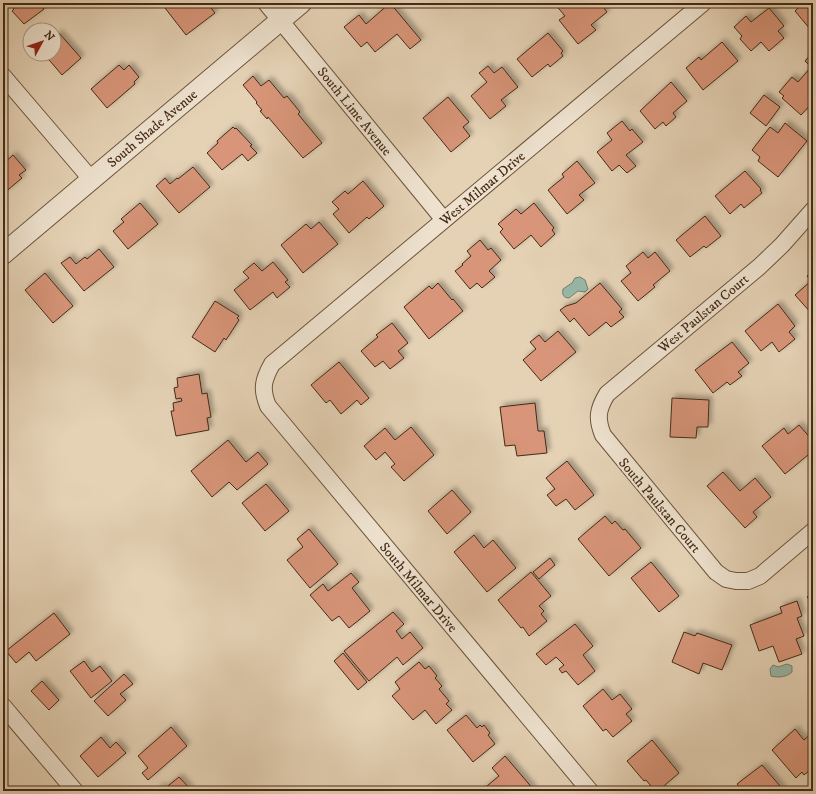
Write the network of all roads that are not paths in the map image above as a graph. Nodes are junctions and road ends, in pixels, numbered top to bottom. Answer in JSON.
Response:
{"nodes":[{"id":1,"x":266,"y":3,"type":"edge"},
{"id":2,"x":301,"y":3,"type":"edge"},
{"id":3,"x":703,"y":3,"type":"edge"},
{"id":4,"x":281,"y":20,"type":"junction"},
{"id":5,"x":3,"y":76,"type":"edge"},
{"id":6,"x":91,"y":179,"type":"junction"},
{"id":7,"x":813,"y":210,"type":"edge"},
{"id":8,"x":444,"y":220,"type":"junction"},
{"id":9,"x":3,"y":254,"type":"edge"},
{"id":10,"x":265,"y":377,"type":"joint"},
{"id":11,"x":598,"y":417,"type":"joint"},
{"id":12,"x":813,"y":532,"type":"edge"},
{"id":13,"x":3,"y":706,"type":"edge"},
{"id":14,"x":75,"y":791,"type":"edge"},
{"id":15,"x":590,"y":791,"type":"edge"}],
"edges":[{"from":1,"to":4,"type":"street","name":"South Lime Avenue"},
{"from":2,"to":4,"type":"street","name":"South Shade Avenue"},
{"from":3,"to":8,"type":"street","name":"West Milmar Drive"},
{"from":4,"to":6,"type":"street","name":"South Shade Avenue"},
{"from":4,"to":8,"type":"street","name":"South Lime Avenue"},
{"from":5,"to":6,"type":"street"},
{"from":6,"to":9,"type":"street","name":"South Shade Avenue"},
{"from":7,"to":11,"type":"street","name":"West Paulstan Court"},
{"from":8,"to":10,"type":"street","name":"West Milmar Drive"},
{"from":10,"to":15,"type":"street","name":"South Milmar Drive"},
{"from":11,"to":12,"type":"street","name":"South Paulstan Court"},
{"from":13,"to":14,"type":"street"}]}
